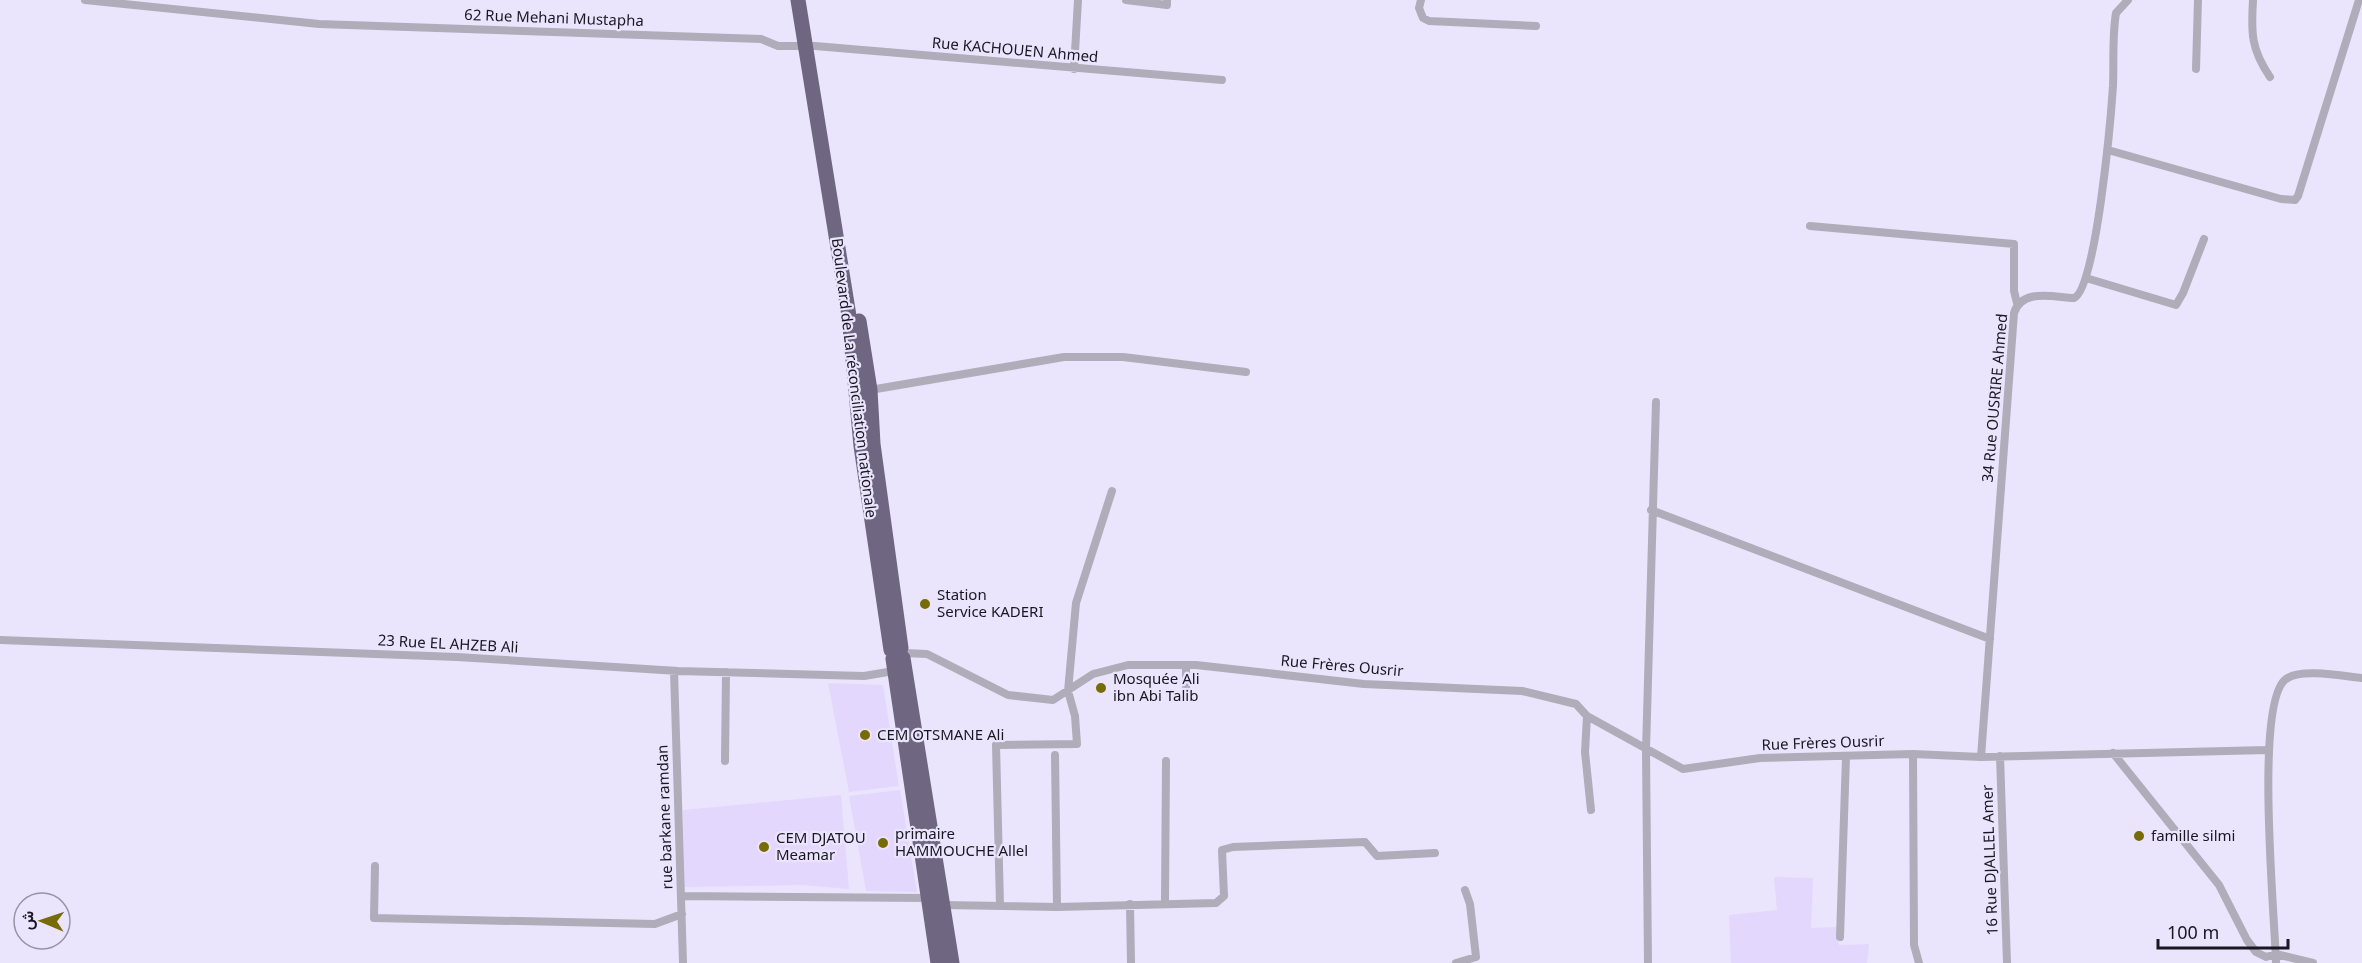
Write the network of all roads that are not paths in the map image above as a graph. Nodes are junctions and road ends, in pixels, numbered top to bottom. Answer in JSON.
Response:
{"nodes":[{"id":1,"x":85,"y":0,"type":"edge"},
{"id":2,"x":798,"y":0,"type":"edge"},
{"id":3,"x":808,"y":0,"type":"edge"},
{"id":4,"x":1078,"y":0,"type":"edge"},
{"id":5,"x":1126,"y":0,"type":"edge"},
{"id":6,"x":1167,"y":0,"type":"edge"},
{"id":7,"x":1421,"y":0,"type":"edge"},
{"id":8,"x":2128,"y":0,"type":"edge"},
{"id":9,"x":2198,"y":0,"type":"edge"},
{"id":10,"x":2253,"y":0,"type":"edge"},
{"id":11,"x":2359,"y":0,"type":"edge"},
{"id":12,"x":1536,"y":26,"type":"dead end"},
{"id":13,"x":811,"y":46,"type":"junction"},
{"id":14,"x":1074,"y":69,"type":"junction"},
{"id":15,"x":2196,"y":69,"type":"dead end"},
{"id":16,"x":2270,"y":77,"type":"dead end"},
{"id":17,"x":1222,"y":80,"type":"dead end"},
{"id":18,"x":2108,"y":150,"type":"junction"},
{"id":19,"x":1810,"y":226,"type":"dead end"},
{"id":20,"x":2204,"y":239,"type":"dead end"},
{"id":21,"x":2086,"y":278,"type":"junction"},
{"id":22,"x":2017,"y":303,"type":"junction"},
{"id":23,"x":1246,"y":372,"type":"dead end"},
{"id":24,"x":870,"y":390,"type":"junction"},
{"id":25,"x":1656,"y":402,"type":"dead end"},
{"id":26,"x":1112,"y":491,"type":"dead end"},
{"id":27,"x":1651,"y":510,"type":"junction"},
{"id":28,"x":1990,"y":639,"type":"junction"},
{"id":29,"x":0,"y":640,"type":"edge"},
{"id":30,"x":898,"y":656,"type":"junction"},
{"id":31,"x":1186,"y":665,"type":"junction"},
{"id":32,"x":674,"y":671,"type":"junction"},
{"id":33,"x":726,"y":672,"type":"junction"},
{"id":34,"x":2362,"y":678,"type":"edge"},
{"id":35,"x":1068,"y":691,"type":"junction"},
{"id":36,"x":1186,"y":695,"type":"dead end"},
{"id":37,"x":1587,"y":716,"type":"junction"},
{"id":38,"x":1646,"y":750,"type":"junction"},
{"id":39,"x":2267,"y":750,"type":"junction"},
{"id":40,"x":2113,"y":753,"type":"junction"},
{"id":41,"x":1913,"y":754,"type":"junction"},
{"id":42,"x":1055,"y":755,"type":"dead end"},
{"id":43,"x":2000,"y":756,"type":"junction"},
{"id":44,"x":1846,"y":757,"type":"junction"},
{"id":45,"x":1981,"y":757,"type":"junction"},
{"id":46,"x":725,"y":761,"type":"dead end"},
{"id":47,"x":1166,"y":761,"type":"dead end"},
{"id":48,"x":1591,"y":810,"type":"dead end"},
{"id":49,"x":1435,"y":853,"type":"dead end"},
{"id":50,"x":375,"y":866,"type":"dead end"},
{"id":51,"x":1465,"y":890,"type":"dead end"},
{"id":52,"x":681,"y":896,"type":"junction"},
{"id":53,"x":928,"y":898,"type":"junction"},
{"id":54,"x":1165,"y":903,"type":"junction"},
{"id":55,"x":1130,"y":904,"type":"junction"},
{"id":56,"x":943,"y":905,"type":"junction"},
{"id":57,"x":1000,"y":905,"type":"junction"},
{"id":58,"x":1058,"y":907,"type":"junction"},
{"id":59,"x":682,"y":914,"type":"junction"},
{"id":60,"x":1840,"y":936,"type":"dead end"},
{"id":61,"x":2276,"y":959,"type":"edge"},
{"id":62,"x":683,"y":963,"type":"edge"},
{"id":63,"x":938,"y":963,"type":"edge"},
{"id":64,"x":952,"y":963,"type":"edge"},
{"id":65,"x":1131,"y":963,"type":"edge"},
{"id":66,"x":1456,"y":963,"type":"edge"},
{"id":67,"x":1648,"y":963,"type":"edge"},
{"id":68,"x":1919,"y":963,"type":"edge"},
{"id":69,"x":2007,"y":963,"type":"edge"},
{"id":70,"x":2313,"y":963,"type":"edge"}],
"edges":[{"from":1,"to":13,"type":"street","name":"62 Rue Mehani Mustapha"},
{"from":2,"to":13,"type":"highway","name":"Boulevard de La réconciliation nationale"},
{"from":3,"to":13,"type":"highway"},
{"from":4,"to":14,"type":"street"},
{"from":5,"to":6,"type":"street"},
{"from":7,"to":12,"type":"street"},
{"from":8,"to":18,"type":"street"},
{"from":9,"to":15,"type":"street"},
{"from":10,"to":16,"type":"street"},
{"from":11,"to":18,"type":"street"},
{"from":13,"to":14,"type":"street","name":"Rue KACHOUEN Ahmed"},
{"from":13,"to":24,"type":"highway"},
{"from":13,"to":30,"type":"highway","name":"Boulevard de La réconciliation nationale"},
{"from":14,"to":17,"type":"street","name":"Rue KACHOUEN Ahmed"},
{"from":18,"to":21,"type":"street"},
{"from":19,"to":22,"type":"street"},
{"from":20,"to":21,"type":"street"},
{"from":21,"to":22,"type":"street","name":"34 Rue OUSRIRE Ahmed"},
{"from":22,"to":28,"type":"street","name":"34 Rue OUSRIRE Ahmed"},
{"from":23,"to":24,"type":"street"},
{"from":24,"to":30,"type":"highway"},
{"from":25,"to":27,"type":"street"},
{"from":26,"to":35,"type":"street"},
{"from":27,"to":28,"type":"street"},
{"from":27,"to":38,"type":"street"},
{"from":28,"to":45,"type":"street","name":"34 Rue OUSRIRE Ahmed"},
{"from":29,"to":32,"type":"street","name":"23 Rue EL AHZEB Ali"},
{"from":30,"to":33,"type":"street","name":"23 Rue EL AHZEB Ali"},
{"from":30,"to":35,"type":"street","name":"Rue Frères Ousrir"},
{"from":30,"to":53,"type":"highway"},
{"from":30,"to":56,"type":"highway"},
{"from":31,"to":35,"type":"street","name":"Rue Frères Ousrir"},
{"from":31,"to":36,"type":"street"},
{"from":31,"to":37,"type":"street","name":"Rue Frères Ousrir"},
{"from":32,"to":33,"type":"street","name":"23 Rue EL AHZEB Ali"},
{"from":32,"to":52,"type":"street","name":"rue barkane ramdan"},
{"from":33,"to":46,"type":"street"},
{"from":34,"to":39,"type":"street"},
{"from":35,"to":57,"type":"street"},
{"from":37,"to":38,"type":"street","name":"Rue Frères Ousrir"},
{"from":37,"to":48,"type":"street"},
{"from":38,"to":44,"type":"street","name":"Rue Frères Ousrir"},
{"from":38,"to":67,"type":"street"},
{"from":39,"to":40,"type":"street","name":"Rue Frères Ousrir"},
{"from":39,"to":61,"type":"street"},
{"from":40,"to":43,"type":"street","name":"Rue Frères Ousrir"},
{"from":40,"to":61,"type":"street"},
{"from":41,"to":44,"type":"street","name":"Rue Frères Ousrir"},
{"from":41,"to":45,"type":"street","name":"Rue Frères Ousrir"},
{"from":41,"to":68,"type":"street"},
{"from":42,"to":58,"type":"street"},
{"from":43,"to":45,"type":"street","name":"Rue Frères Ousrir"},
{"from":43,"to":69,"type":"street","name":"16 Rue DJALLEL Amer"},
{"from":44,"to":60,"type":"street"},
{"from":47,"to":54,"type":"street"},
{"from":49,"to":54,"type":"street"},
{"from":50,"to":59,"type":"street"},
{"from":51,"to":66,"type":"street"},
{"from":52,"to":53,"type":"street"},
{"from":52,"to":59,"type":"street","name":"rue barkane ramdan"},
{"from":53,"to":63,"type":"highway"},
{"from":54,"to":55,"type":"street"},
{"from":55,"to":58,"type":"street"},
{"from":55,"to":65,"type":"street"},
{"from":56,"to":57,"type":"street"},
{"from":56,"to":64,"type":"highway"},
{"from":57,"to":58,"type":"street"},
{"from":59,"to":62,"type":"street","name":"rue barkane ramdan"},
{"from":61,"to":70,"type":"street"}]}
